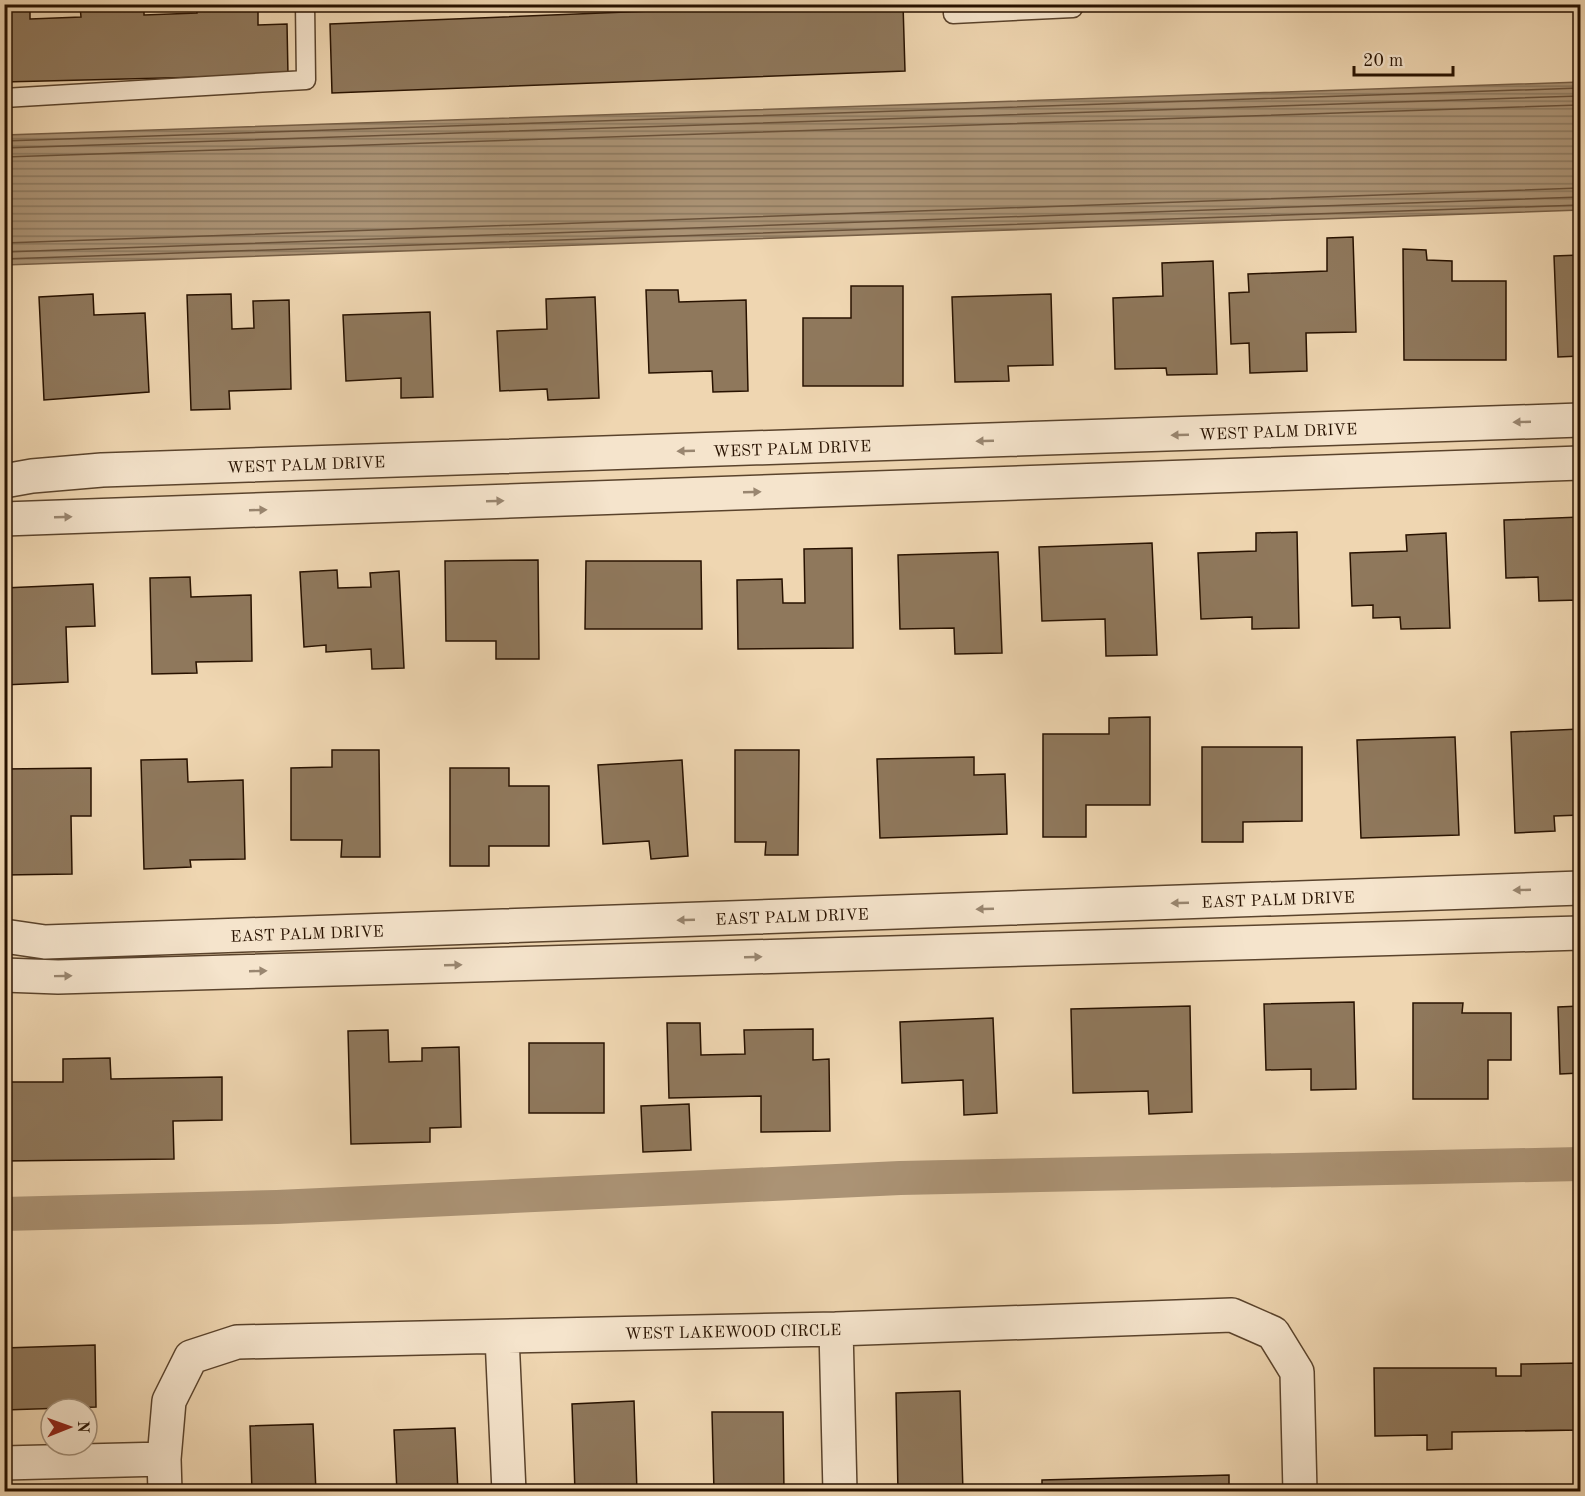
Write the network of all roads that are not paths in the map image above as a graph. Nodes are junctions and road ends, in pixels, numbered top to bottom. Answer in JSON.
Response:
{"nodes":[{"id":1,"x":306,"y":4,"type":"edge"},
{"id":2,"x":953,"y":4,"type":"edge"},
{"id":3,"x":1073,"y":4,"type":"edge"},
{"id":4,"x":4,"y":98,"type":"edge"},
{"id":5,"x":1581,"y":420,"type":"edge"},
{"id":6,"x":1221,"y":433,"type":"junction"},
{"id":7,"x":462,"y":459,"type":"junction"},
{"id":8,"x":1581,"y":463,"type":"edge"},
{"id":9,"x":1223,"y":476,"type":"junction"},
{"id":10,"x":4,"y":482,"type":"edge"},
{"id":11,"x":463,"y":503,"type":"junction"},
{"id":12,"x":4,"y":519,"type":"edge"},
{"id":13,"x":1581,"y":888,"type":"edge"},
{"id":14,"x":1339,"y":897,"type":"junction"},
{"id":15,"x":312,"y":933,"type":"junction"},
{"id":16,"x":1581,"y":933,"type":"edge"},
{"id":17,"x":4,"y":936,"type":"edge"},
{"id":18,"x":1341,"y":940,"type":"junction"},
{"id":19,"x":314,"y":969,"type":"junction"},
{"id":20,"x":4,"y":975,"type":"edge"},
{"id":21,"x":836,"y":1329,"type":"junction"},
{"id":22,"x":502,"y":1337,"type":"junction"},
{"id":23,"x":164,"y":1459,"type":"junction"},
{"id":24,"x":4,"y":1463,"type":"edge"},
{"id":25,"x":165,"y":1491,"type":"edge"},
{"id":26,"x":509,"y":1491,"type":"edge"},
{"id":27,"x":840,"y":1491,"type":"edge"},
{"id":28,"x":1300,"y":1491,"type":"edge"}],
"edges":[{"from":1,"to":4,"type":"lane"},
{"from":2,"to":3,"type":"lane"},
{"from":5,"to":6,"type":"street","name":"WEST PALM DRIVE","one_way":true},
{"from":6,"to":7,"type":"street","name":"WEST PALM DRIVE","one_way":true},
{"from":6,"to":9,"type":"street"},
{"from":7,"to":10,"type":"street","name":"WEST PALM DRIVE"},
{"from":7,"to":11,"type":"street"},
{"from":8,"to":9,"type":"street"},
{"from":11,"to":9,"type":"street","one_way":true},
{"from":12,"to":11,"type":"street","one_way":true},
{"from":13,"to":14,"type":"street","name":"EAST PALM DRIVE","one_way":true},
{"from":14,"to":15,"type":"street","name":"EAST PALM DRIVE","one_way":true},
{"from":14,"to":18,"type":"street"},
{"from":15,"to":17,"type":"street","name":"EAST PALM DRIVE"},
{"from":15,"to":19,"type":"street"},
{"from":16,"to":18,"type":"street"},
{"from":19,"to":18,"type":"street","one_way":true},
{"from":20,"to":19,"type":"street","one_way":true},
{"from":21,"to":22,"type":"street","name":"WEST LAKEWOOD CIRCLE"},
{"from":21,"to":27,"type":"street"},
{"from":21,"to":28,"type":"street","name":"WEST LAKEWOOD CIRCLE"},
{"from":22,"to":23,"type":"street","name":"WEST LAKEWOOD CIRCLE"},
{"from":22,"to":26,"type":"street"},
{"from":23,"to":24,"type":"street"},
{"from":23,"to":25,"type":"street"}]}
